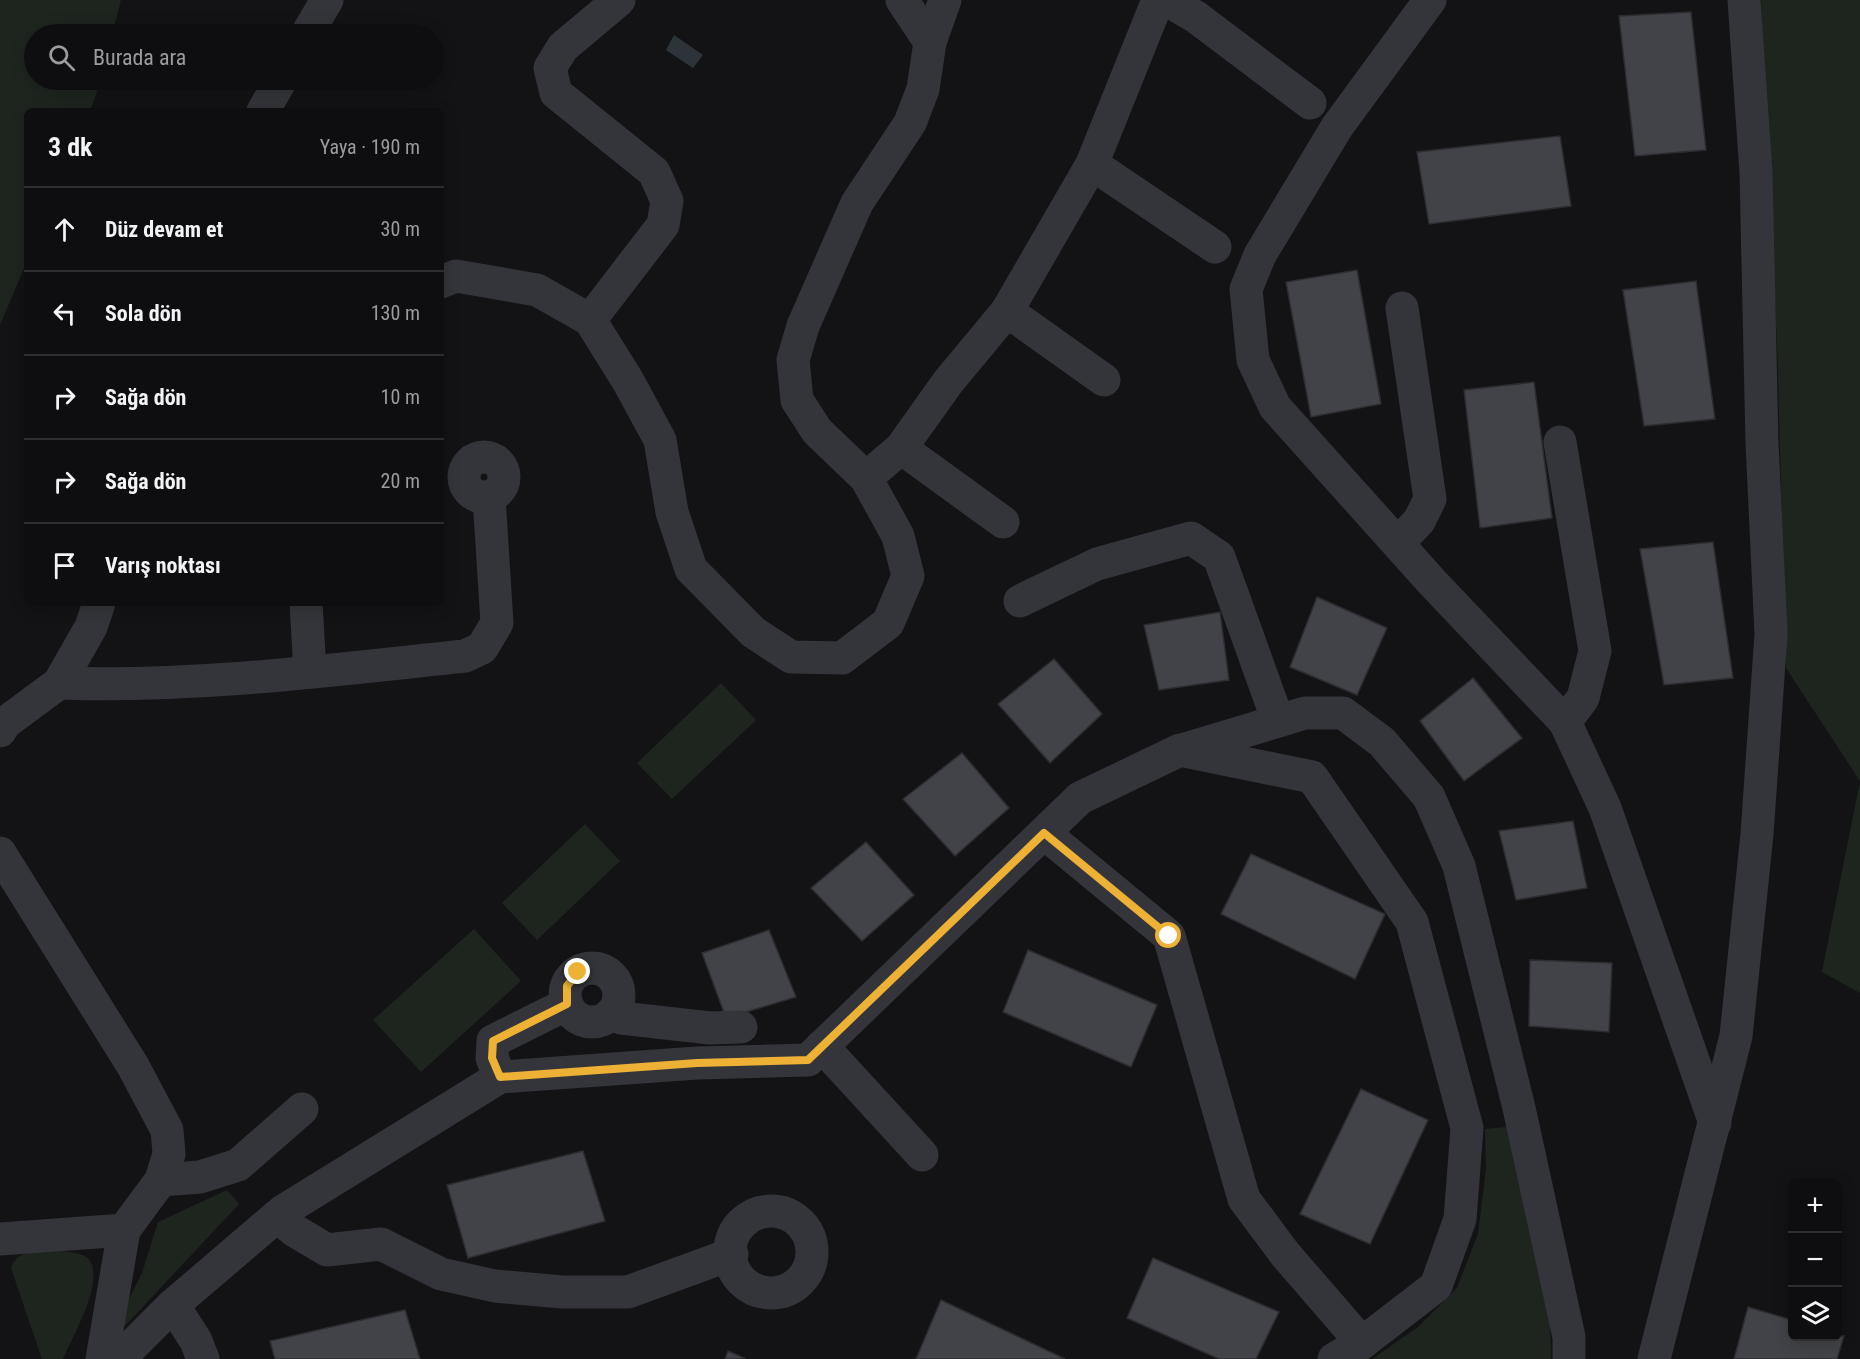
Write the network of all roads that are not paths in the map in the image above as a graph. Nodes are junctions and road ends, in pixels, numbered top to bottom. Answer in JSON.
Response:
{"nodes":[{"id":1,"x":327,"y":0,"type":"edge"},
{"id":2,"x":619,"y":0,"type":"edge"},
{"id":3,"x":902,"y":0,"type":"edge"},
{"id":4,"x":945,"y":0,"type":"edge"},
{"id":5,"x":1158,"y":0,"type":"edge"},
{"id":6,"x":1167,"y":0,"type":"edge"},
{"id":7,"x":1430,"y":0,"type":"edge"},
{"id":8,"x":1744,"y":0,"type":"edge"},
{"id":9,"x":313,"y":24,"type":"edge"},
{"id":10,"x":930,"y":42,"type":"junction"},
{"id":11,"x":275,"y":90,"type":"edge"},
{"id":12,"x":1310,"y":104,"type":"dead end"},
{"id":13,"x":265,"y":108,"type":"edge"},
{"id":14,"x":1092,"y":164,"type":"junction"},
{"id":15,"x":1215,"y":247,"type":"dead end"},
{"id":16,"x":444,"y":281,"type":"edge"},
{"id":17,"x":1402,"y":308,"type":"dead end"},
{"id":18,"x":1007,"y":311,"type":"junction"},
{"id":19,"x":590,"y":320,"type":"junction"},
{"id":20,"x":1104,"y":380,"type":"dead end"},
{"id":21,"x":1560,"y":442,"type":"dead end"},
{"id":22,"x":901,"y":448,"type":"junction"},
{"id":23,"x":866,"y":478,"type":"junction"},
{"id":24,"x":489,"y":497,"type":"dead end"},
{"id":25,"x":1003,"y":522,"type":"dead end"},
{"id":26,"x":1398,"y":543,"type":"junction"},
{"id":27,"x":1020,"y":601,"type":"dead end"},
{"id":28,"x":98,"y":606,"type":"edge"},
{"id":29,"x":306,"y":606,"type":"edge"},
{"id":30,"x":310,"y":672,"type":"junction"},
{"id":31,"x":59,"y":683,"type":"junction"},
{"id":32,"x":1278,"y":721,"type":"junction"},
{"id":33,"x":1565,"y":722,"type":"junction"},
{"id":34,"x":0,"y":731,"type":"edge"},
{"id":35,"x":1180,"y":750,"type":"junction"},
{"id":36,"x":1044,"y":833,"type":"junction"},
{"id":37,"x":0,"y":853,"type":"edge"},
{"id":38,"x":567,"y":1004,"type":"junction"},
{"id":39,"x":611,"y":1014,"type":"junction"},
{"id":40,"x":741,"y":1027,"type":"dead end"},
{"id":41,"x":822,"y":1046,"type":"junction"},
{"id":42,"x":500,"y":1077,"type":"junction"},
{"id":43,"x":302,"y":1109,"type":"dead end"},
{"id":44,"x":1715,"y":1123,"type":"junction"},
{"id":45,"x":922,"y":1155,"type":"dead end"},
{"id":46,"x":161,"y":1180,"type":"junction"},
{"id":47,"x":277,"y":1216,"type":"junction"},
{"id":48,"x":124,"y":1230,"type":"junction"},
{"id":49,"x":0,"y":1239,"type":"edge"},
{"id":50,"x":732,"y":1254,"type":"dead end"},
{"id":51,"x":173,"y":1305,"type":"junction"},
{"id":52,"x":1362,"y":1343,"type":"junction"},
{"id":53,"x":102,"y":1359,"type":"edge"},
{"id":54,"x":119,"y":1359,"type":"edge"},
{"id":55,"x":203,"y":1359,"type":"edge"},
{"id":56,"x":1334,"y":1359,"type":"edge"},
{"id":57,"x":1569,"y":1359,"type":"edge"},
{"id":58,"x":1654,"y":1359,"type":"edge"}],
"edges":[{"from":1,"to":9,"type":"lane"},
{"from":2,"to":19,"type":"lane"},
{"from":3,"to":10,"type":"lane"},
{"from":4,"to":10,"type":"lane"},
{"from":5,"to":14,"type":"lane"},
{"from":6,"to":12,"type":"lane"},
{"from":7,"to":26,"type":"lane"},
{"from":8,"to":44,"type":"lane"},
{"from":10,"to":23,"type":"lane"},
{"from":11,"to":13,"type":"lane"},
{"from":14,"to":15,"type":"lane"},
{"from":14,"to":18,"type":"lane"},
{"from":16,"to":19,"type":"lane"},
{"from":17,"to":26,"type":"lane"},
{"from":18,"to":20,"type":"lane"},
{"from":18,"to":22,"type":"lane"},
{"from":19,"to":23,"type":"lane"},
{"from":21,"to":33,"type":"lane"},
{"from":22,"to":23,"type":"lane"},
{"from":22,"to":25,"type":"lane"},
{"from":24,"to":30,"type":"lane"},
{"from":26,"to":33,"type":"lane"},
{"from":27,"to":32,"type":"lane"},
{"from":28,"to":31,"type":"lane"},
{"from":29,"to":30,"type":"lane"},
{"from":30,"to":31,"type":"lane"},
{"from":31,"to":34,"type":"lane"},
{"from":32,"to":35,"type":"lane"},
{"from":32,"to":57,"type":"lane"},
{"from":33,"to":44,"type":"lane"},
{"from":35,"to":36,"type":"lane"},
{"from":35,"to":52,"type":"lane"},
{"from":36,"to":41,"type":"lane"},
{"from":36,"to":52,"type":"lane"},
{"from":37,"to":46,"type":"lane"},
{"from":38,"to":39,"type":"lane"},
{"from":38,"to":39,"type":"lane"},
{"from":38,"to":42,"type":"lane"},
{"from":39,"to":40,"type":"lane"},
{"from":41,"to":42,"type":"lane"},
{"from":41,"to":45,"type":"lane"},
{"from":42,"to":47,"type":"lane"},
{"from":43,"to":46,"type":"lane"},
{"from":44,"to":58,"type":"lane"},
{"from":46,"to":48,"type":"lane"},
{"from":47,"to":50,"type":"lane"},
{"from":47,"to":51,"type":"lane"},
{"from":48,"to":49,"type":"lane"},
{"from":48,"to":53,"type":"lane"},
{"from":51,"to":54,"type":"lane"},
{"from":51,"to":55,"type":"lane"},
{"from":52,"to":56,"type":"lane"}]}
